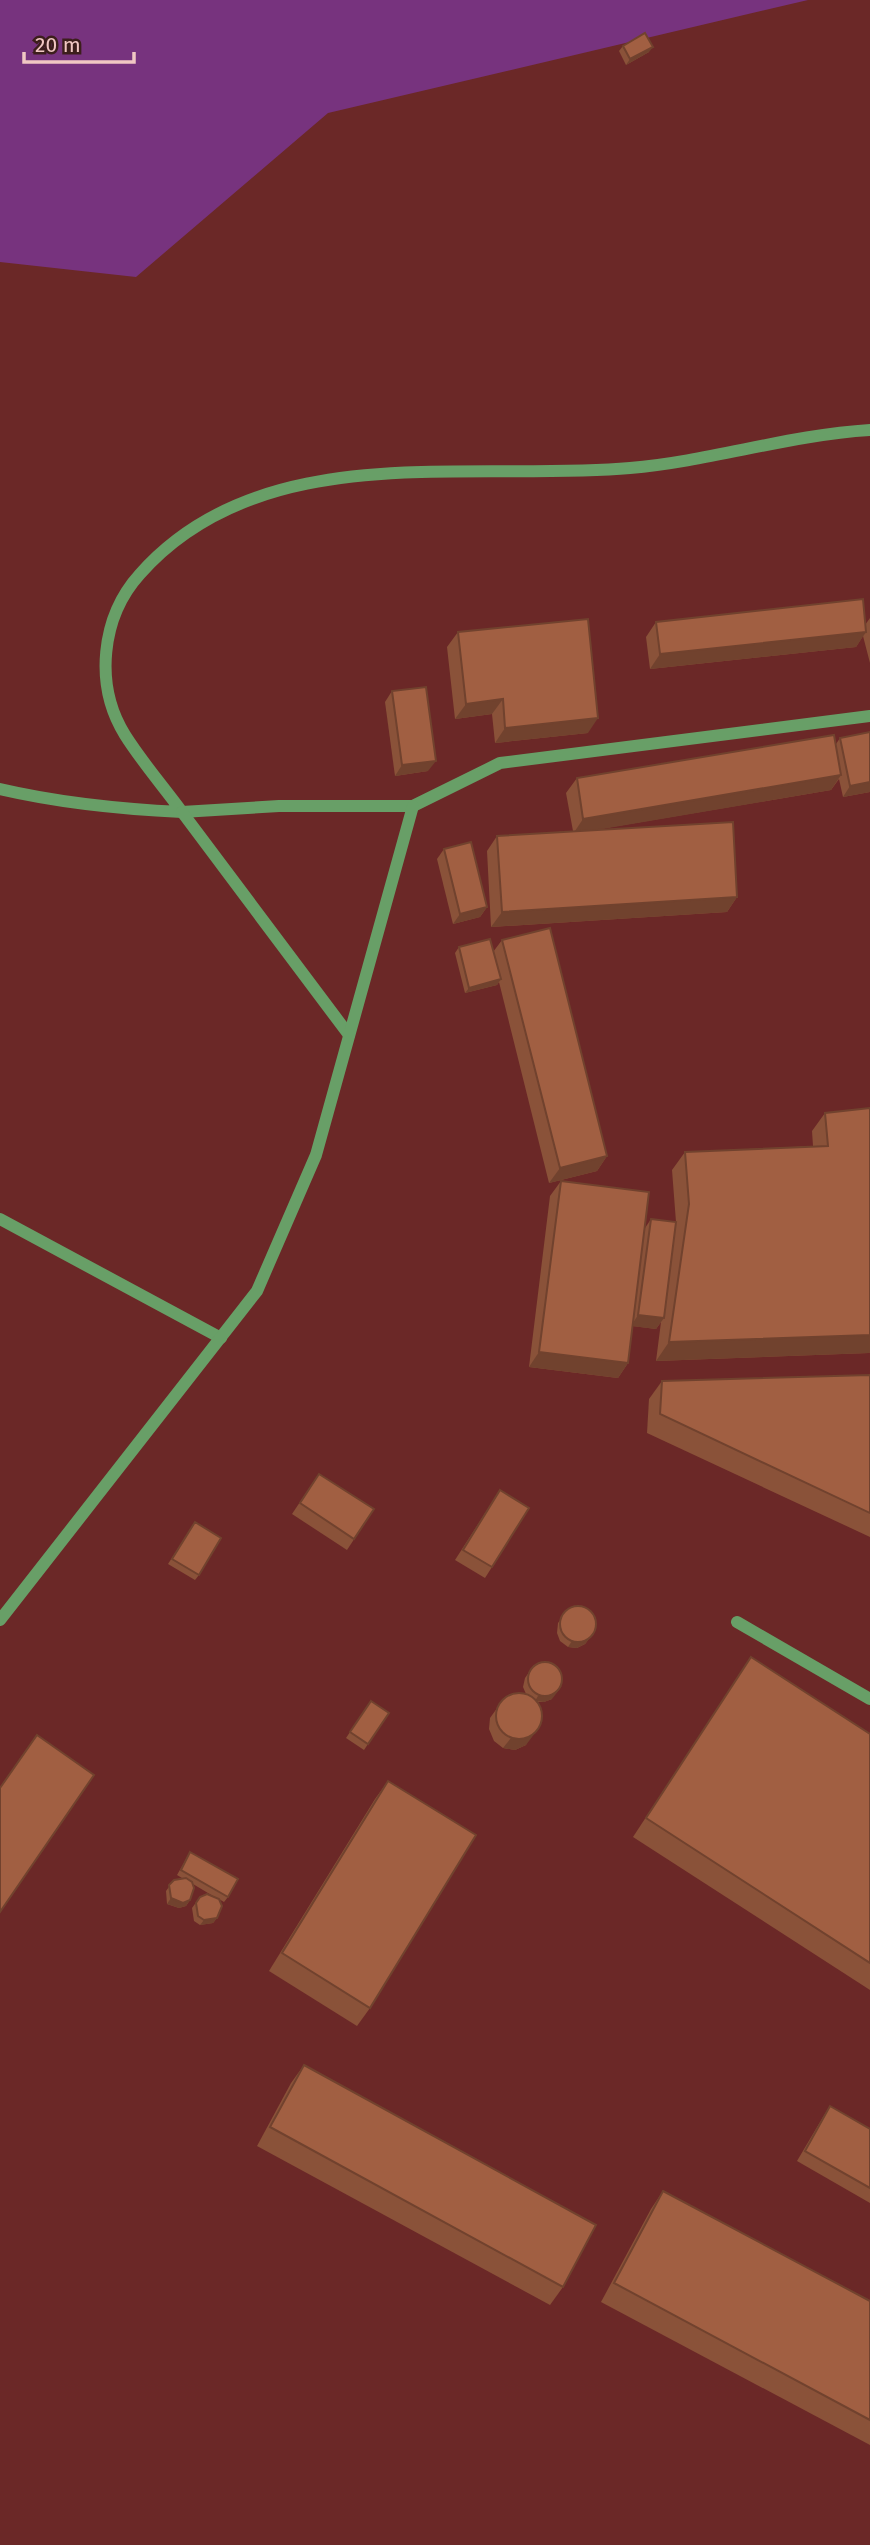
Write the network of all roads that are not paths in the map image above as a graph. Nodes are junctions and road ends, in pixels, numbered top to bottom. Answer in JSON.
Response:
{"nodes":[{"id":1,"x":870,"y":430,"type":"edge"},
{"id":2,"x":870,"y":716,"type":"edge"},
{"id":3,"x":0,"y":789,"type":"edge"},
{"id":4,"x":413,"y":806,"type":"junction"},
{"id":5,"x":182,"y":812,"type":"junction"},
{"id":6,"x":349,"y":1035,"type":"junction"},
{"id":7,"x":0,"y":1219,"type":"edge"},
{"id":8,"x":221,"y":1338,"type":"junction"},
{"id":9,"x":0,"y":1620,"type":"edge"},
{"id":10,"x":737,"y":1622,"type":"dead end"},
{"id":11,"x":870,"y":1699,"type":"edge"}],
"edges":[{"from":1,"to":5,"type":"street"},
{"from":2,"to":4,"type":"street"},
{"from":3,"to":5,"type":"street"},
{"from":4,"to":5,"type":"street"},
{"from":4,"to":6,"type":"street"},
{"from":5,"to":6,"type":"street"},
{"from":6,"to":8,"type":"street"},
{"from":7,"to":8,"type":"street"},
{"from":8,"to":9,"type":"street"},
{"from":10,"to":11,"type":"street"}]}
